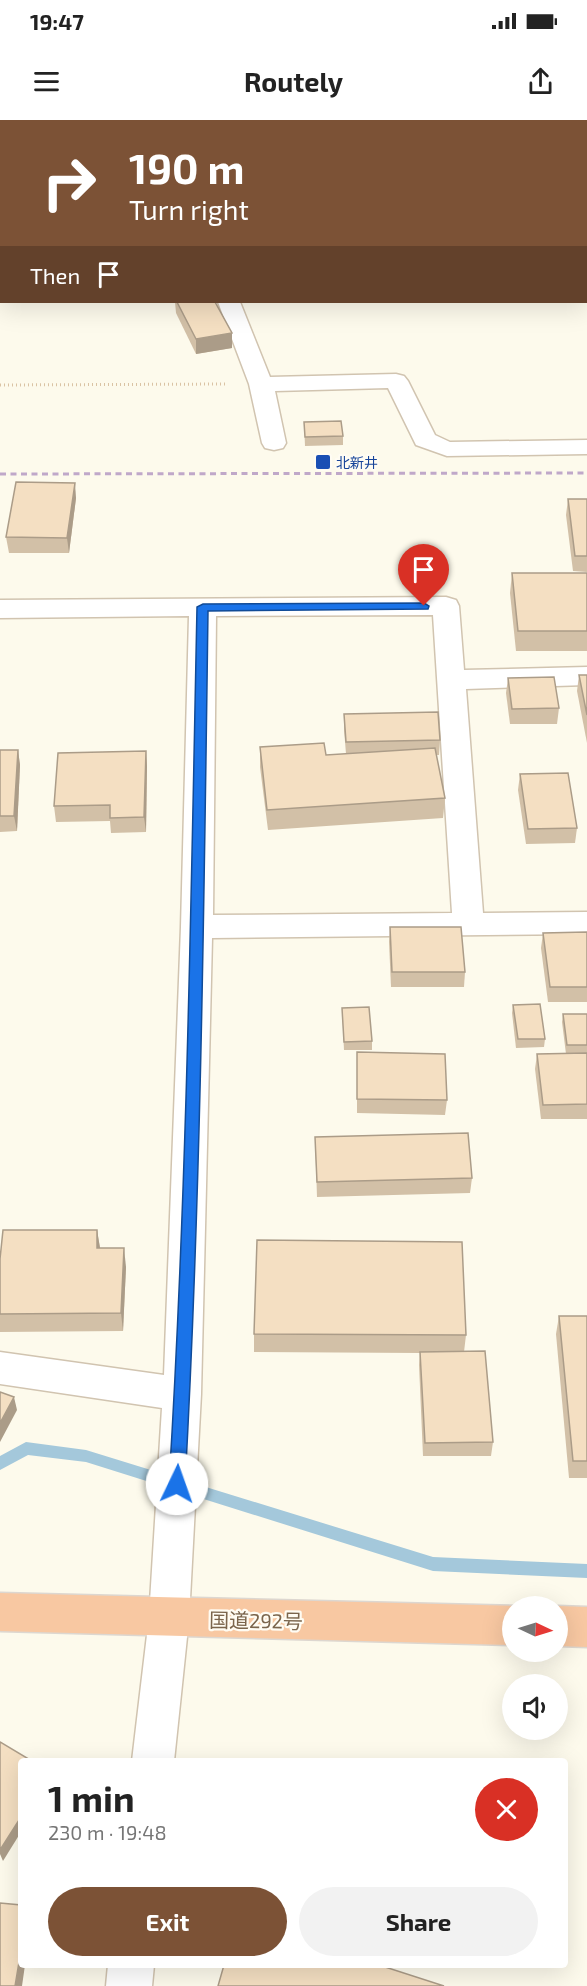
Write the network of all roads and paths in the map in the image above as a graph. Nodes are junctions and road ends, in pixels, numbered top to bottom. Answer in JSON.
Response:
{"nodes":[{"id":1,"x":229,"y":303,"type":"edge"},
{"id":2,"x":261,"y":384,"type":"junction"},
{"id":3,"x":0,"y":385,"type":"edge"},
{"id":4,"x":274,"y":443,"type":"dead end"},
{"id":5,"x":587,"y":447,"type":"edge"},
{"id":6,"x":203,"y":607,"type":"junction"},
{"id":7,"x":0,"y":609,"type":"edge"},
{"id":8,"x":587,"y":676,"type":"edge"},
{"id":9,"x":452,"y":680,"type":"junction"},
{"id":10,"x":468,"y":923,"type":"junction"},
{"id":11,"x":587,"y":923,"type":"edge"},
{"id":12,"x":197,"y":927,"type":"junction"},
{"id":13,"x":0,"y":1368,"type":"edge"},
{"id":14,"x":182,"y":1394,"type":"junction"},
{"id":15,"x":0,"y":1612,"type":"edge"},
{"id":16,"x":169,"y":1618,"type":"junction"},
{"id":17,"x":502,"y":1625,"type":"edge"},
{"id":18,"x":568,"y":1626,"type":"edge"},
{"id":19,"x":587,"y":1627,"type":"edge"},
{"id":20,"x":153,"y":1758,"type":"edge"},
{"id":21,"x":131,"y":1968,"type":"edge"},
{"id":22,"x":129,"y":1986,"type":"edge"}],
"edges":[{"from":1,"to":2,"type":"street"},
{"from":2,"to":3,"type":"path"},
{"from":2,"to":4,"type":"street"},
{"from":2,"to":5,"type":"street"},
{"from":6,"to":7,"type":"street"},
{"from":6,"to":9,"type":"street"},
{"from":6,"to":12,"type":"street"},
{"from":8,"to":9,"type":"street"},
{"from":9,"to":10,"type":"street"},
{"from":10,"to":11,"type":"street"},
{"from":10,"to":12,"type":"street"},
{"from":12,"to":14,"type":"street"},
{"from":13,"to":14,"type":"street"},
{"from":14,"to":16,"type":"street"},
{"from":15,"to":16,"type":"highway","name":"国道292号"},
{"from":16,"to":17,"type":"highway","name":"国道292号"},
{"from":16,"to":20,"type":"street"},
{"from":18,"to":19,"type":"highway"},
{"from":21,"to":22,"type":"street"}]}
